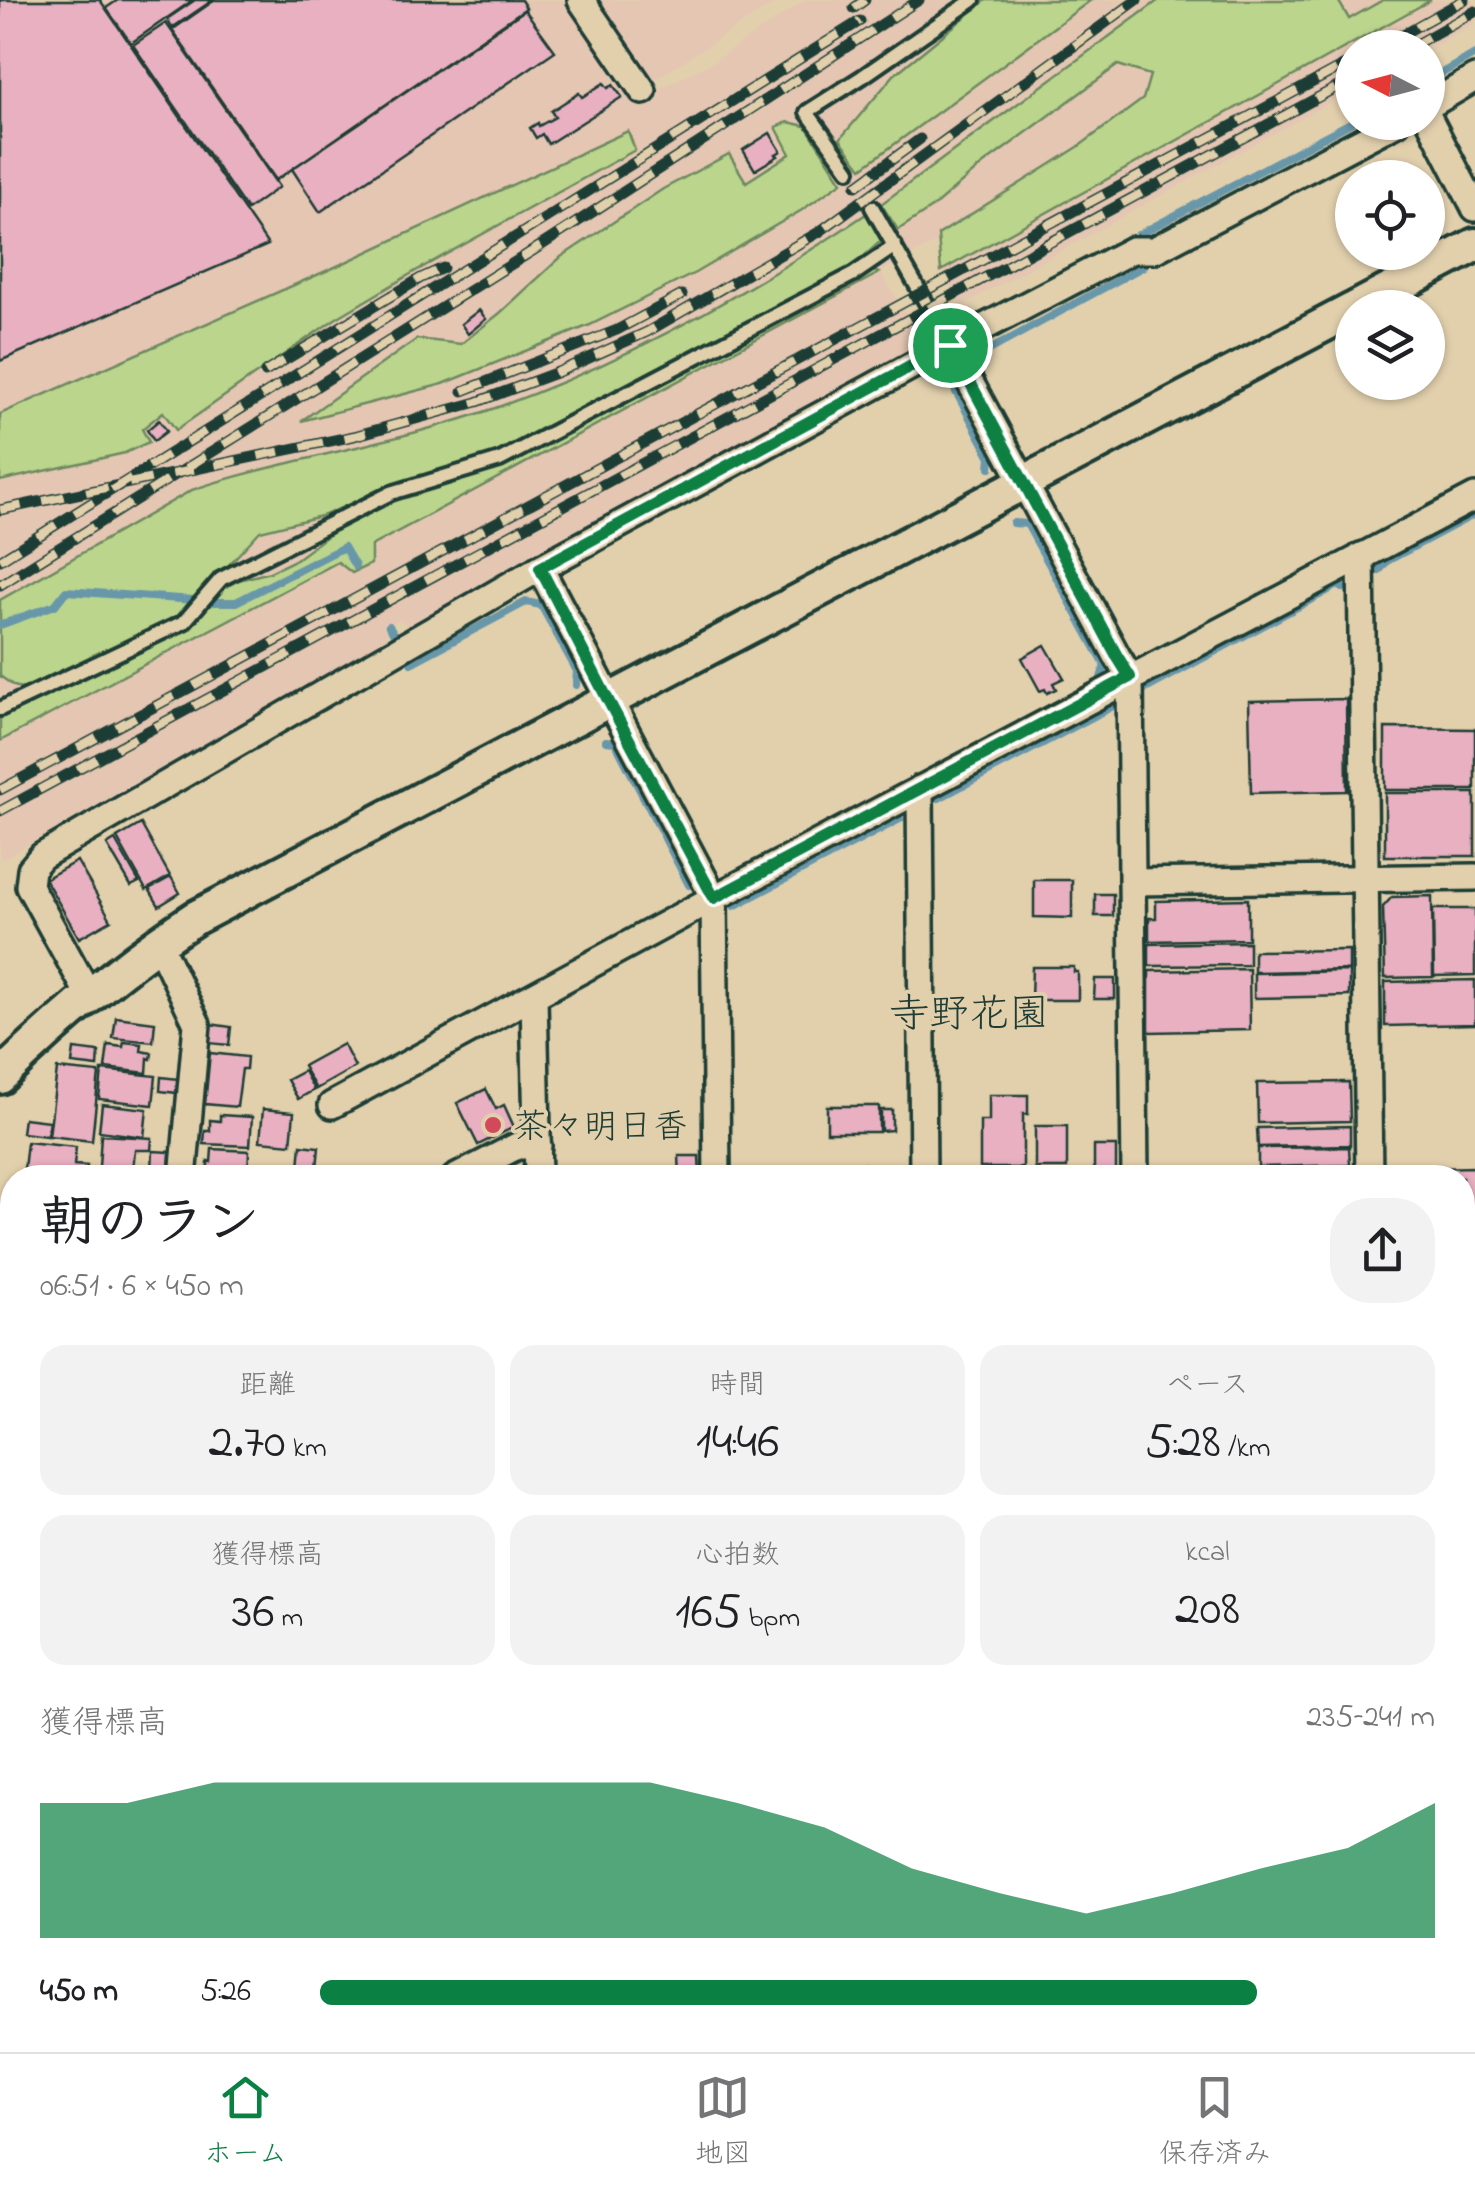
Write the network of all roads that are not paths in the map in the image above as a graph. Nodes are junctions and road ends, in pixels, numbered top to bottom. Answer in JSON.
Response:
{"nodes":[{"id":1,"x":581,"y":0,"type":"edge"},
{"id":2,"x":973,"y":0,"type":"edge"},
{"id":3,"x":1475,"y":78,"type":"edge"},
{"id":4,"x":644,"y":91,"type":"dead end"},
{"id":5,"x":1445,"y":96,"type":"edge"},
{"id":6,"x":1363,"y":140,"type":"edge"},
{"id":7,"x":1440,"y":140,"type":"edge"},
{"id":8,"x":848,"y":170,"type":"dead end"},
{"id":9,"x":872,"y":207,"type":"dead end"},
{"id":10,"x":1475,"y":208,"type":"edge"},
{"id":11,"x":1475,"y":245,"type":"edge"},
{"id":12,"x":895,"y":246,"type":"junction"},
{"id":13,"x":1389,"y":290,"type":"edge"},
{"id":14,"x":1335,"y":318,"type":"edge"},
{"id":15,"x":950,"y":345,"type":"junction"},
{"id":16,"x":1025,"y":483,"type":"junction"},
{"id":17,"x":1475,"y":497,"type":"edge"},
{"id":18,"x":1361,"y":556,"type":"junction"},
{"id":19,"x":540,"y":568,"type":"junction"},
{"id":20,"x":1130,"y":677,"type":"junction"},
{"id":21,"x":609,"y":702,"type":"junction"},
{"id":22,"x":0,"y":709,"type":"edge"},
{"id":23,"x":920,"y":789,"type":"junction"},
{"id":24,"x":1475,"y":877,"type":"edge"},
{"id":25,"x":1365,"y":880,"type":"junction"},
{"id":26,"x":1132,"y":882,"type":"junction"},
{"id":27,"x":714,"y":898,"type":"junction"},
{"id":28,"x":158,"y":942,"type":"junction"},
{"id":29,"x":89,"y":995,"type":"junction"},
{"id":30,"x":534,"y":997,"type":"junction"},
{"id":31,"x":0,"y":1077,"type":"edge"},
{"id":32,"x":332,"y":1104,"type":"dead end"},
{"id":33,"x":538,"y":1146,"type":"junction"},
{"id":34,"x":184,"y":1165,"type":"edge"},
{"id":35,"x":480,"y":1165,"type":"edge"},
{"id":36,"x":538,"y":1165,"type":"edge"},
{"id":37,"x":718,"y":1165,"type":"edge"},
{"id":38,"x":923,"y":1165,"type":"edge"},
{"id":39,"x":1135,"y":1165,"type":"edge"},
{"id":40,"x":1368,"y":1165,"type":"edge"}],
"edges":[{"from":1,"to":4,"type":"street"},
{"from":2,"to":8,"type":"lane"},
{"from":3,"to":5,"type":"street"},
{"from":6,"to":15,"type":"street"},
{"from":7,"to":10,"type":"street"},
{"from":9,"to":12,"type":"lane"},
{"from":11,"to":13,"type":"street"},
{"from":12,"to":15,"type":"lane"},
{"from":12,"to":22,"type":"lane"},
{"from":14,"to":16,"type":"street"},
{"from":15,"to":16,"type":"street"},
{"from":15,"to":19,"type":"street"},
{"from":16,"to":20,"type":"street"},
{"from":16,"to":21,"type":"street"},
{"from":17,"to":18,"type":"street"},
{"from":18,"to":20,"type":"street"},
{"from":18,"to":25,"type":"street"},
{"from":19,"to":21,"type":"street"},
{"from":19,"to":29,"type":"street"},
{"from":20,"to":23,"type":"street"},
{"from":20,"to":26,"type":"street"},
{"from":21,"to":27,"type":"street"},
{"from":21,"to":28,"type":"street"},
{"from":23,"to":27,"type":"street"},
{"from":23,"to":38,"type":"street"},
{"from":24,"to":25,"type":"street"},
{"from":25,"to":26,"type":"street"},
{"from":25,"to":40,"type":"street"},
{"from":26,"to":39,"type":"street"},
{"from":27,"to":30,"type":"street"},
{"from":27,"to":37,"type":"street"},
{"from":28,"to":29,"type":"street"},
{"from":28,"to":34,"type":"street"},
{"from":29,"to":31,"type":"street"},
{"from":30,"to":32,"type":"street"},
{"from":30,"to":33,"type":"street"},
{"from":33,"to":35,"type":"street"},
{"from":33,"to":36,"type":"street"}]}
